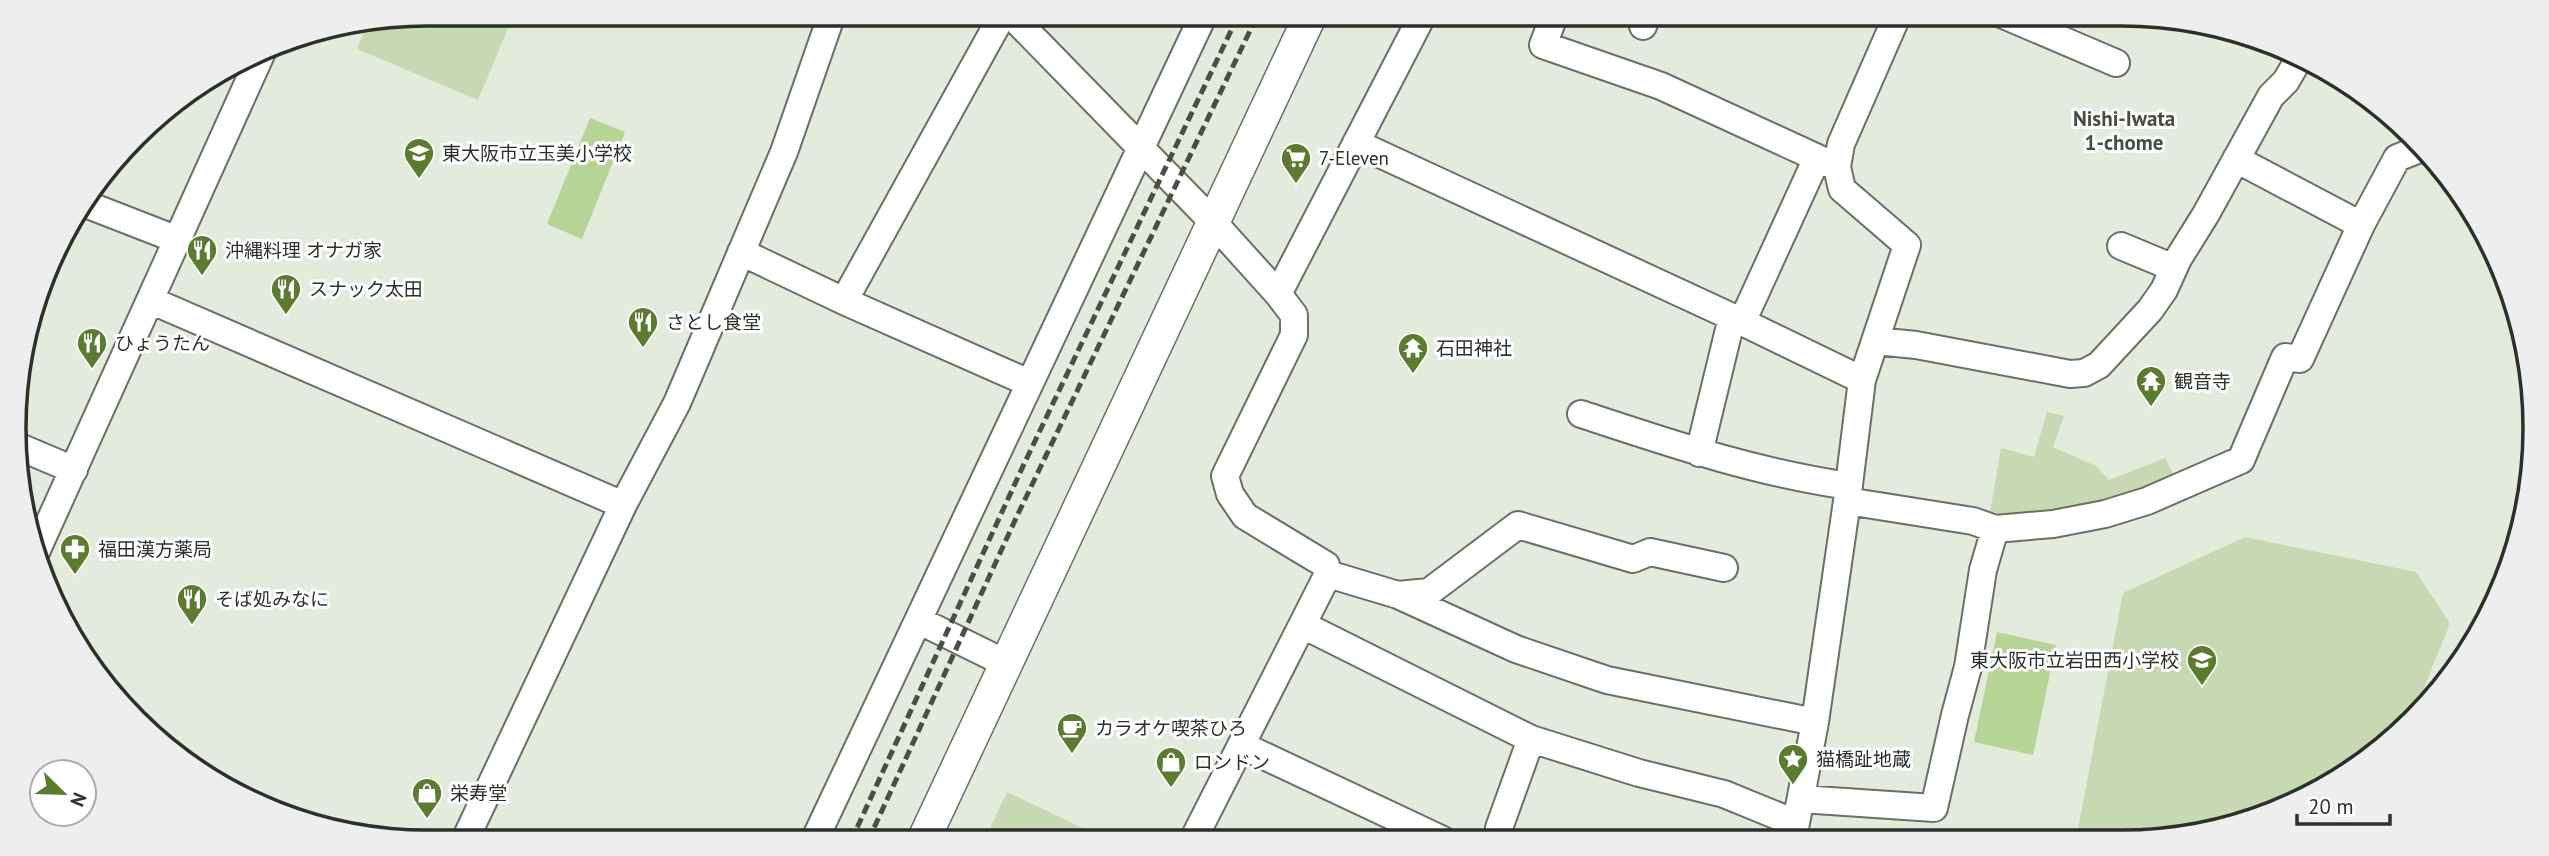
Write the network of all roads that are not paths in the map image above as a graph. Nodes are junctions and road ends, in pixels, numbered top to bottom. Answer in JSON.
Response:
{"nodes":[{"id":1,"x":828,"y":26,"type":"edge"},
{"id":2,"x":996,"y":26,"type":"edge"},
{"id":3,"x":1022,"y":26,"type":"edge"},
{"id":4,"x":1198,"y":26,"type":"edge"},
{"id":5,"x":1305,"y":26,"type":"edge"},
{"id":6,"x":1417,"y":26,"type":"edge"},
{"id":7,"x":1550,"y":26,"type":"edge"},
{"id":8,"x":1893,"y":26,"type":"edge"},
{"id":9,"x":2029,"y":26,"type":"edge"},
{"id":10,"x":2116,"y":63,"type":"dead end"},
{"id":11,"x":256,"y":65,"type":"edge"},
{"id":12,"x":2295,"y":66,"type":"edge"},
{"id":13,"x":1356,"y":143,"type":"junction"},
{"id":14,"x":1141,"y":148,"type":"junction"},
{"id":15,"x":2412,"y":152,"type":"edge"},
{"id":16,"x":2236,"y":159,"type":"junction"},
{"id":17,"x":1827,"y":163,"type":"junction"},
{"id":18,"x":93,"y":207,"type":"edge"},
{"id":19,"x":1213,"y":222,"type":"junction"},
{"id":20,"x":2361,"y":225,"type":"junction"},
{"id":21,"x":178,"y":240,"type":"junction"},
{"id":22,"x":2121,"y":246,"type":"dead end"},
{"id":23,"x":741,"y":252,"type":"junction"},
{"id":24,"x":2174,"y":268,"type":"junction"},
{"id":25,"x":1278,"y":294,"type":"junction"},
{"id":26,"x":150,"y":300,"type":"junction"},
{"id":27,"x":844,"y":301,"type":"junction"},
{"id":28,"x":1737,"y":320,"type":"junction"},
{"id":29,"x":1876,"y":341,"type":"junction"},
{"id":30,"x":1862,"y":380,"type":"junction"},
{"id":31,"x":1029,"y":383,"type":"junction"},
{"id":32,"x":1581,"y":414,"type":"dead end"},
{"id":33,"x":27,"y":450,"type":"edge"},
{"id":34,"x":1699,"y":453,"type":"junction"},
{"id":35,"x":74,"y":470,"type":"junction"},
{"id":36,"x":1848,"y":493,"type":"junction"},
{"id":37,"x":622,"y":505,"type":"junction"},
{"id":38,"x":1995,"y":529,"type":"junction"},
{"id":39,"x":42,"y":539,"type":"edge"},
{"id":40,"x":1724,"y":568,"type":"dead end"},
{"id":41,"x":1328,"y":574,"type":"junction"},
{"id":42,"x":1398,"y":595,"type":"junction"},
{"id":43,"x":920,"y":621,"type":"junction"},
{"id":44,"x":1303,"y":625,"type":"junction"},
{"id":45,"x":1005,"y":663,"type":"junction"},
{"id":46,"x":1815,"y":722,"type":"junction"},
{"id":47,"x":1531,"y":739,"type":"junction"},
{"id":48,"x":1241,"y":745,"type":"junction"},
{"id":49,"x":1796,"y":820,"type":"edge"},
{"id":50,"x":1499,"y":828,"type":"dead end"},
{"id":51,"x":470,"y":830,"type":"edge"},
{"id":52,"x":819,"y":830,"type":"edge"},
{"id":53,"x":928,"y":830,"type":"edge"},
{"id":54,"x":1198,"y":830,"type":"edge"},
{"id":55,"x":1422,"y":830,"type":"edge"}],
"edges":[{"from":1,"to":23,"type":"street"},
{"from":2,"to":27,"type":"street"},
{"from":3,"to":14,"type":"street"},
{"from":4,"to":14,"type":"street"},
{"from":5,"to":19,"type":"street"},
{"from":6,"to":13,"type":"street"},
{"from":7,"to":17,"type":"street"},
{"from":8,"to":17,"type":"street"},
{"from":9,"to":10,"type":"street"},
{"from":11,"to":21,"type":"street"},
{"from":12,"to":16,"type":"street"},
{"from":13,"to":25,"type":"street"},
{"from":13,"to":28,"type":"street"},
{"from":14,"to":19,"type":"street"},
{"from":14,"to":31,"type":"street"},
{"from":15,"to":20,"type":"street"},
{"from":16,"to":20,"type":"street"},
{"from":16,"to":24,"type":"street"},
{"from":17,"to":28,"type":"street"},
{"from":17,"to":29,"type":"street"},
{"from":18,"to":21,"type":"street"},
{"from":19,"to":25,"type":"street"},
{"from":19,"to":45,"type":"street"},
{"from":20,"to":38,"type":"street"},
{"from":21,"to":26,"type":"street"},
{"from":22,"to":24,"type":"street"},
{"from":23,"to":27,"type":"street"},
{"from":23,"to":37,"type":"street"},
{"from":24,"to":29,"type":"street"},
{"from":25,"to":41,"type":"street"},
{"from":26,"to":35,"type":"street"},
{"from":26,"to":37,"type":"street"},
{"from":27,"to":31,"type":"street"},
{"from":28,"to":30,"type":"street"},
{"from":28,"to":34,"type":"street"},
{"from":29,"to":30,"type":"street"},
{"from":30,"to":36,"type":"street"},
{"from":31,"to":43,"type":"street"},
{"from":32,"to":34,"type":"street"},
{"from":33,"to":35,"type":"street"},
{"from":34,"to":36,"type":"street"},
{"from":35,"to":39,"type":"street"},
{"from":36,"to":38,"type":"street"},
{"from":36,"to":46,"type":"street"},
{"from":37,"to":51,"type":"street"},
{"from":38,"to":49,"type":"street"},
{"from":40,"to":42,"type":"street"},
{"from":41,"to":42,"type":"street"},
{"from":41,"to":44,"type":"street"},
{"from":42,"to":46,"type":"street"},
{"from":43,"to":45,"type":"street"},
{"from":43,"to":52,"type":"street"},
{"from":44,"to":47,"type":"street"},
{"from":44,"to":48,"type":"street"},
{"from":45,"to":53,"type":"street"},
{"from":46,"to":49,"type":"street"},
{"from":47,"to":49,"type":"street"},
{"from":47,"to":50,"type":"street"},
{"from":48,"to":54,"type":"street"},
{"from":48,"to":55,"type":"street"}]}
